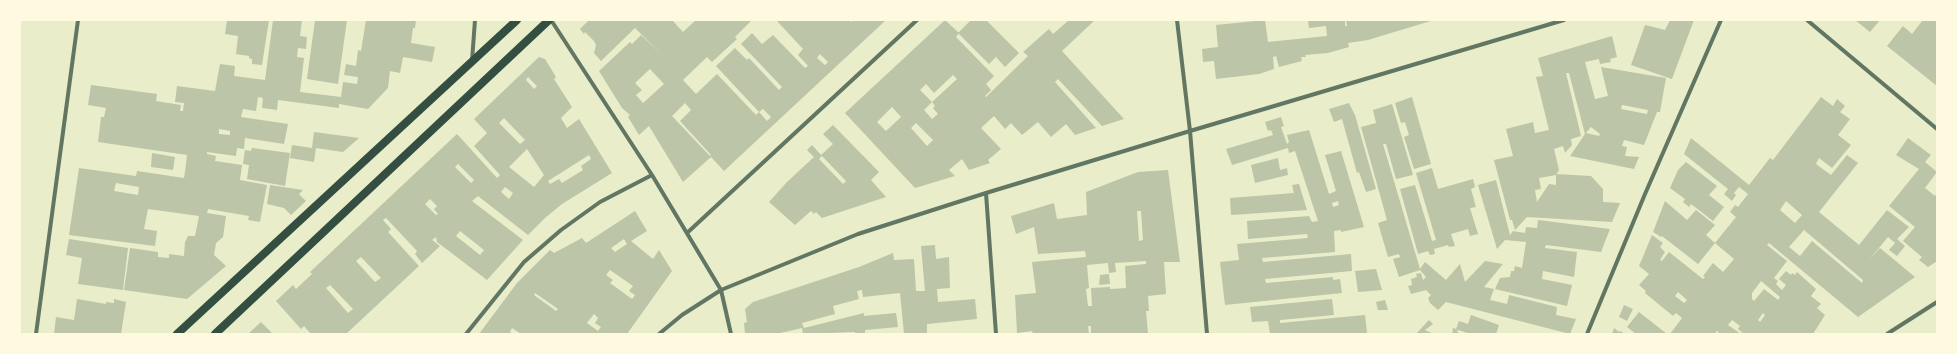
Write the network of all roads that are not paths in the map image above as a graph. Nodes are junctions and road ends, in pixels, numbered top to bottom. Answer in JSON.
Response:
{"nodes":[{"id":1,"x":78,"y":20,"type":"edge"},
{"id":2,"x":475,"y":20,"type":"edge"},
{"id":3,"x":517,"y":20,"type":"edge"},
{"id":4,"x":550,"y":20,"type":"edge"},
{"id":5,"x":917,"y":20,"type":"edge"},
{"id":6,"x":1178,"y":20,"type":"edge"},
{"id":7,"x":1564,"y":20,"type":"edge"},
{"id":8,"x":1721,"y":20,"type":"edge"},
{"id":9,"x":1807,"y":20,"type":"edge"},
{"id":10,"x":472,"y":62,"type":"junction"},
{"id":11,"x":1937,"y":129,"type":"edge"},
{"id":12,"x":1190,"y":131,"type":"junction"},
{"id":13,"x":652,"y":175,"type":"junction"},
{"id":14,"x":986,"y":193,"type":"junction"},
{"id":15,"x":687,"y":233,"type":"junction"},
{"id":16,"x":721,"y":290,"type":"junction"},
{"id":17,"x":1937,"y":302,"type":"edge"},
{"id":18,"x":36,"y":334,"type":"edge"},
{"id":19,"x":177,"y":334,"type":"edge"},
{"id":20,"x":215,"y":334,"type":"edge"},
{"id":21,"x":466,"y":334,"type":"edge"},
{"id":22,"x":659,"y":334,"type":"edge"},
{"id":23,"x":731,"y":334,"type":"edge"},
{"id":24,"x":996,"y":334,"type":"edge"},
{"id":25,"x":1207,"y":334,"type":"edge"},
{"id":26,"x":1587,"y":334,"type":"edge"},
{"id":27,"x":1887,"y":334,"type":"edge"}],
"edges":[{"from":1,"to":18,"type":"street"},
{"from":2,"to":10,"type":"street"},
{"from":3,"to":10,"type":"main road"},
{"from":4,"to":13,"type":"street"},
{"from":4,"to":20,"type":"main road"},
{"from":5,"to":15,"type":"street"},
{"from":6,"to":12,"type":"street"},
{"from":7,"to":12,"type":"street"},
{"from":8,"to":26,"type":"street"},
{"from":9,"to":11,"type":"street"},
{"from":10,"to":19,"type":"main road"},
{"from":12,"to":14,"type":"street"},
{"from":12,"to":25,"type":"street"},
{"from":13,"to":15,"type":"street"},
{"from":13,"to":21,"type":"street"},
{"from":14,"to":16,"type":"street"},
{"from":14,"to":24,"type":"street"},
{"from":15,"to":16,"type":"street"},
{"from":16,"to":22,"type":"street"},
{"from":16,"to":23,"type":"street"},
{"from":17,"to":27,"type":"street"}]}
